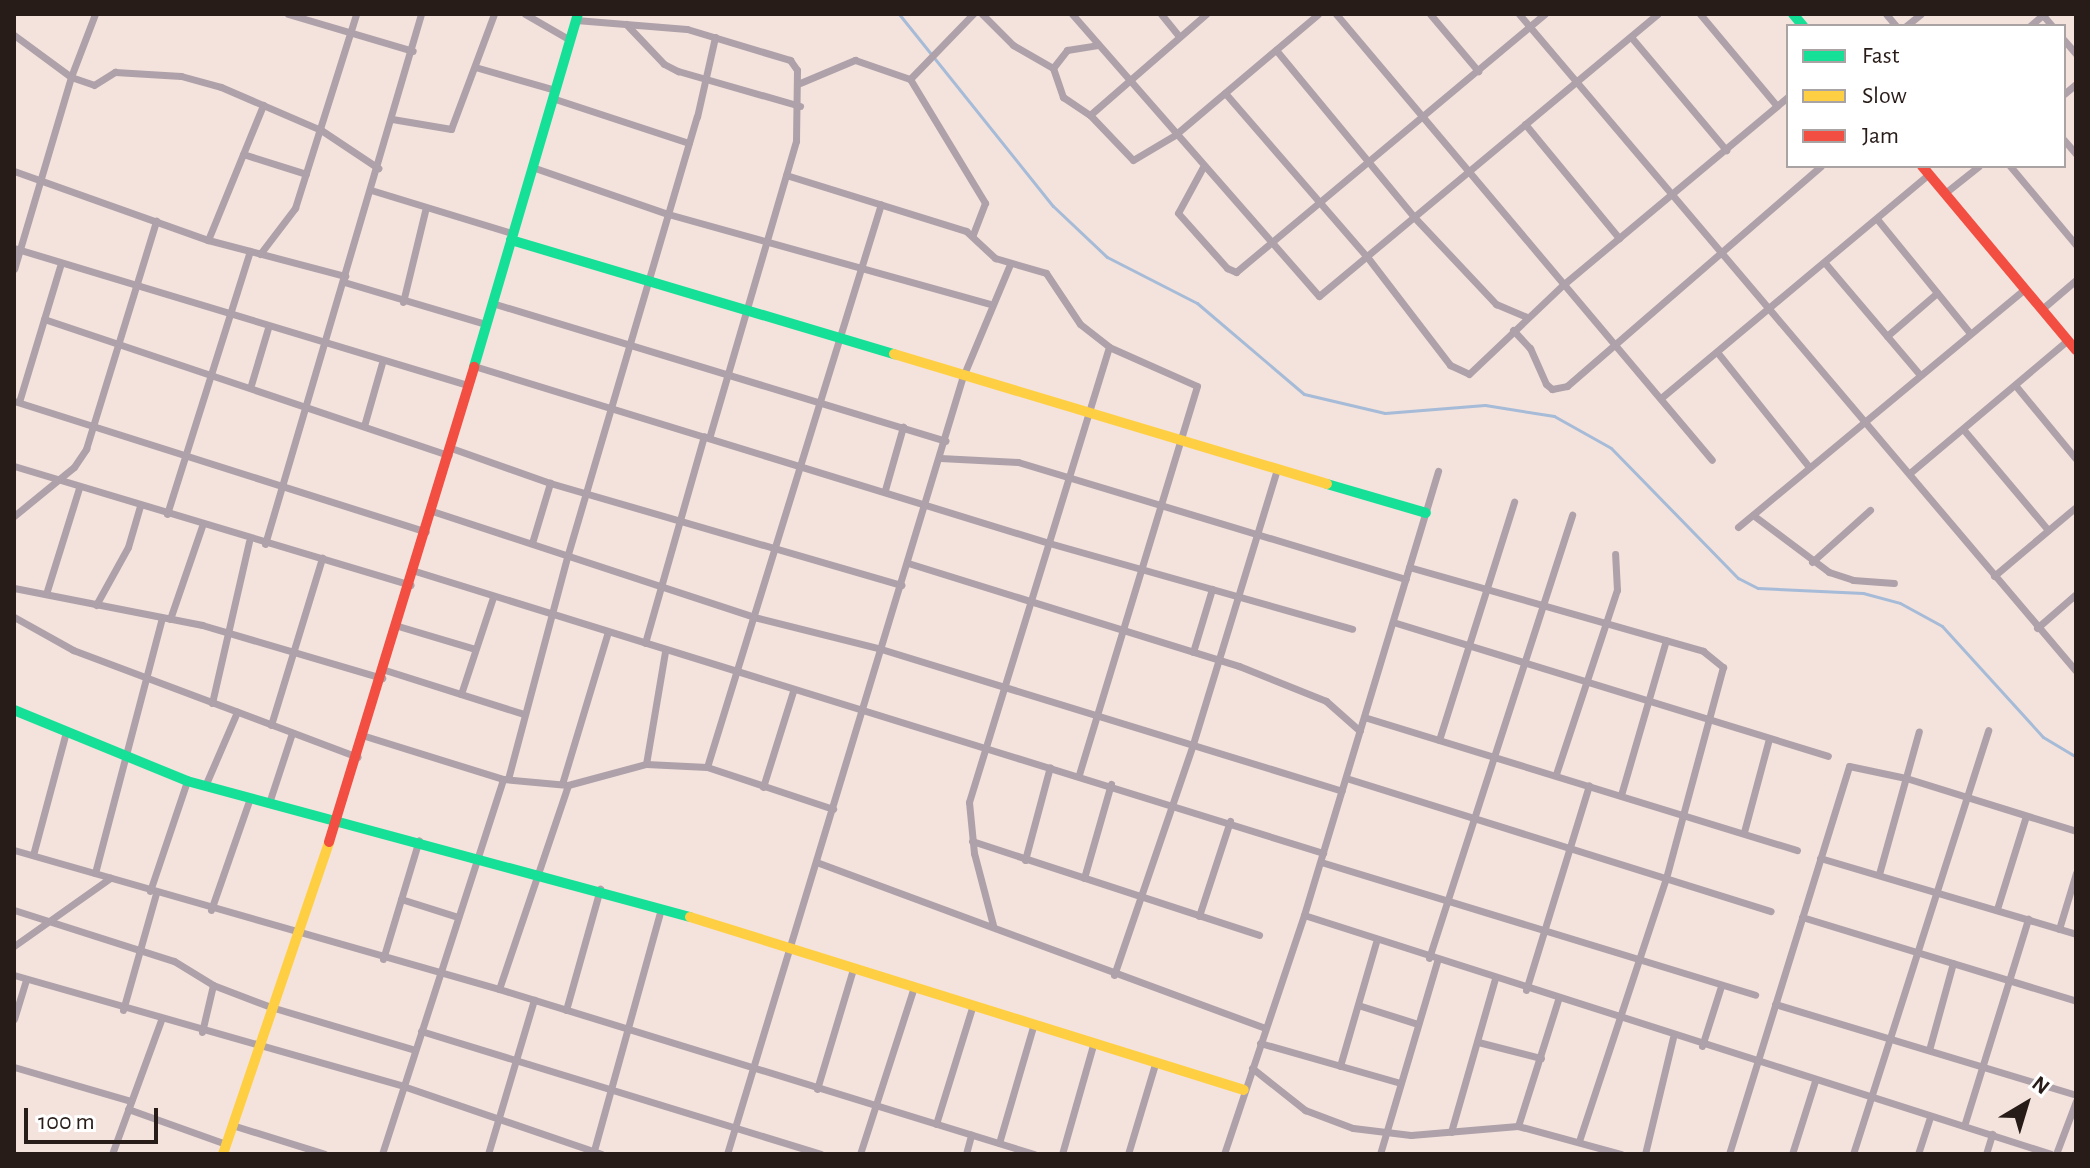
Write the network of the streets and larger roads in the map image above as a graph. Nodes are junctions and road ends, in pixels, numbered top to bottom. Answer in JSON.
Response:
{"nodes":[{"id":1,"x":95,"y":14,"type":"edge"},
{"id":2,"x":288,"y":14,"type":"edge"},
{"id":3,"x":356,"y":14,"type":"edge"},
{"id":4,"x":421,"y":14,"type":"edge"},
{"id":5,"x":494,"y":14,"type":"edge"},
{"id":6,"x":525,"y":14,"type":"edge"},
{"id":7,"x":973,"y":14,"type":"edge"},
{"id":8,"x":982,"y":14,"type":"edge"},
{"id":9,"x":1072,"y":14,"type":"edge"},
{"id":10,"x":1161,"y":14,"type":"edge"},
{"id":11,"x":1206,"y":14,"type":"edge"},
{"id":12,"x":1318,"y":14,"type":"edge"},
{"id":13,"x":1336,"y":14,"type":"edge"},
{"id":14,"x":1430,"y":14,"type":"edge"},
{"id":15,"x":1519,"y":14,"type":"edge"},
{"id":16,"x":1545,"y":14,"type":"edge"},
{"id":17,"x":1658,"y":14,"type":"edge"},
{"id":18,"x":1700,"y":14,"type":"edge"},
{"id":19,"x":577,"y":17,"type":"edge"},
{"id":20,"x":625,"y":24,"type":"junction"},
{"id":21,"x":1530,"y":27,"type":"junction"},
{"id":22,"x":350,"y":32,"type":"junction"},
{"id":23,"x":16,"y":36,"type":"edge"},
{"id":24,"x":1179,"y":36,"type":"junction"},
{"id":25,"x":715,"y":37,"type":"junction"},
{"id":26,"x":1631,"y":37,"type":"junction"},
{"id":27,"x":570,"y":40,"type":"junction"},
{"id":28,"x":1098,"y":45,"type":"junction"},
{"id":29,"x":14,"y":47,"type":"edge"},
{"id":30,"x":1276,"y":50,"type":"junction"},
{"id":31,"x":413,"y":51,"type":"junction"},
{"id":32,"x":475,"y":67,"type":"junction"},
{"id":33,"x":1053,"y":68,"type":"junction"},
{"id":34,"x":1478,"y":71,"type":"junction"},
{"id":35,"x":71,"y":77,"type":"junction"},
{"id":36,"x":910,"y":79,"type":"junction"},
{"id":37,"x":1128,"y":80,"type":"junction"},
{"id":38,"x":705,"y":82,"type":"junction"},
{"id":39,"x":1577,"y":82,"type":"junction"},
{"id":40,"x":800,"y":83,"type":"junction"},
{"id":41,"x":1225,"y":93,"type":"junction"},
{"id":42,"x":554,"y":94,"type":"junction"},
{"id":43,"x":1786,"y":99,"type":"edge"},
{"id":44,"x":263,"y":105,"type":"junction"},
{"id":45,"x":800,"y":106,"type":"junction"},
{"id":46,"x":1777,"y":106,"type":"junction"},
{"id":47,"x":1090,"y":115,"type":"junction"},
{"id":48,"x":1422,"y":118,"type":"junction"},
{"id":49,"x":392,"y":119,"type":"junction"},
{"id":50,"x":1525,"y":124,"type":"junction"},
{"id":51,"x":321,"y":130,"type":"junction"},
{"id":52,"x":1175,"y":135,"type":"junction"},
{"id":53,"x":689,"y":143,"type":"junction"},
{"id":54,"x":1726,"y":150,"type":"junction"},
{"id":55,"x":243,"y":154,"type":"junction"},
{"id":56,"x":1368,"y":163,"type":"junction"},
{"id":57,"x":532,"y":167,"type":"junction"},
{"id":58,"x":1203,"y":167,"type":"junction"},
{"id":59,"x":378,"y":168,"type":"junction"},
{"id":60,"x":1819,"y":168,"type":"edge"},
{"id":61,"x":1976,"y":168,"type":"edge"},
{"id":62,"x":2012,"y":168,"type":"edge"},
{"id":63,"x":1926,"y":170,"type":"edge"},
{"id":64,"x":14,"y":171,"type":"edge"},
{"id":65,"x":1468,"y":172,"type":"junction"},
{"id":66,"x":306,"y":174,"type":"junction"},
{"id":67,"x":786,"y":175,"type":"junction"},
{"id":68,"x":42,"y":177,"type":"junction"},
{"id":69,"x":371,"y":190,"type":"junction"},
{"id":70,"x":1945,"y":193,"type":"junction"},
{"id":71,"x":1671,"y":195,"type":"junction"},
{"id":72,"x":881,"y":204,"type":"junction"},
{"id":73,"x":1321,"y":204,"type":"junction"},
{"id":74,"x":425,"y":211,"type":"junction"},
{"id":75,"x":668,"y":214,"type":"junction"},
{"id":76,"x":1414,"y":217,"type":"junction"},
{"id":77,"x":1877,"y":219,"type":"junction"},
{"id":78,"x":156,"y":221,"type":"junction"},
{"id":79,"x":973,"y":235,"type":"junction"},
{"id":80,"x":512,"y":237,"type":"junction"},
{"id":81,"x":1619,"y":238,"type":"junction"},
{"id":82,"x":208,"y":240,"type":"junction"},
{"id":83,"x":768,"y":240,"type":"junction"},
{"id":84,"x":1272,"y":244,"type":"junction"},
{"id":85,"x":2076,"y":245,"type":"edge"},
{"id":86,"x":17,"y":249,"type":"edge"},
{"id":87,"x":250,"y":251,"type":"junction"},
{"id":88,"x":1720,"y":251,"type":"junction"},
{"id":89,"x":260,"y":254,"type":"junction"},
{"id":90,"x":1368,"y":258,"type":"junction"},
{"id":91,"x":61,"y":263,"type":"junction"},
{"id":92,"x":1825,"y":263,"type":"junction"},
{"id":93,"x":1010,"y":264,"type":"junction"},
{"id":94,"x":861,"y":267,"type":"junction"},
{"id":95,"x":14,"y":269,"type":"edge"},
{"id":96,"x":344,"y":279,"type":"junction"},
{"id":97,"x":2076,"y":280,"type":"edge"},
{"id":98,"x":647,"y":281,"type":"junction"},
{"id":99,"x":1564,"y":284,"type":"junction"},
{"id":100,"x":136,"y":286,"type":"junction"},
{"id":101,"x":2025,"y":289,"type":"junction"},
{"id":102,"x":1937,"y":293,"type":"junction"},
{"id":103,"x":403,"y":302,"type":"junction"},
{"id":104,"x":492,"y":303,"type":"junction"},
{"id":105,"x":990,"y":304,"type":"junction"},
{"id":106,"x":746,"y":308,"type":"junction"},
{"id":107,"x":1770,"y":309,"type":"junction"},
{"id":108,"x":2042,"y":309,"type":"junction"},
{"id":109,"x":230,"y":316,"type":"junction"},
{"id":110,"x":1527,"y":317,"type":"junction"},
{"id":111,"x":44,"y":319,"type":"junction"},
{"id":112,"x":486,"y":324,"type":"junction"},
{"id":113,"x":268,"y":328,"type":"junction"},
{"id":114,"x":1513,"y":330,"type":"junction"},
{"id":115,"x":1970,"y":333,"type":"junction"},
{"id":116,"x":841,"y":336,"type":"junction"},
{"id":117,"x":1887,"y":336,"type":"junction"},
{"id":118,"x":2068,"y":340,"type":"junction"},
{"id":119,"x":119,"y":342,"type":"junction"},
{"id":120,"x":629,"y":344,"type":"junction"},
{"id":121,"x":1613,"y":344,"type":"junction"},
{"id":122,"x":324,"y":345,"type":"junction"},
{"id":123,"x":1109,"y":347,"type":"junction"},
{"id":124,"x":2076,"y":350,"type":"edge"},
{"id":125,"x":1717,"y":352,"type":"junction"},
{"id":126,"x":382,"y":363,"type":"junction"},
{"id":127,"x":474,"y":366,"type":"junction"},
{"id":128,"x":212,"y":371,"type":"junction"},
{"id":129,"x":728,"y":374,"type":"junction"},
{"id":130,"x":1919,"y":374,"type":"junction"},
{"id":131,"x":962,"y":379,"type":"junction"},
{"id":132,"x":251,"y":385,"type":"junction"},
{"id":133,"x":469,"y":385,"type":"junction"},
{"id":134,"x":2015,"y":385,"type":"junction"},
{"id":135,"x":1661,"y":398,"type":"junction"},
{"id":136,"x":16,"y":401,"type":"edge"},
{"id":137,"x":819,"y":402,"type":"junction"},
{"id":138,"x":306,"y":404,"type":"junction"},
{"id":139,"x":611,"y":408,"type":"junction"},
{"id":140,"x":1088,"y":415,"type":"junction"},
{"id":141,"x":1867,"y":419,"type":"junction"},
{"id":142,"x":364,"y":426,"type":"junction"},
{"id":143,"x":903,"y":427,"type":"junction"},
{"id":144,"x":92,"y":428,"type":"junction"},
{"id":145,"x":1963,"y":429,"type":"junction"},
{"id":146,"x":706,"y":437,"type":"junction"},
{"id":147,"x":945,"y":441,"type":"junction"},
{"id":148,"x":1178,"y":441,"type":"junction"},
{"id":149,"x":450,"y":451,"type":"junction"},
{"id":150,"x":184,"y":455,"type":"junction"},
{"id":151,"x":940,"y":458,"type":"junction"},
{"id":152,"x":2076,"y":459,"type":"edge"},
{"id":153,"x":1712,"y":460,"type":"dead end"},
{"id":154,"x":802,"y":463,"type":"junction"},
{"id":155,"x":14,"y":466,"type":"edge"},
{"id":156,"x":1809,"y":467,"type":"junction"},
{"id":157,"x":1277,"y":470,"type":"junction"},
{"id":158,"x":1438,"y":471,"type":"dead end"},
{"id":159,"x":1911,"y":472,"type":"junction"},
{"id":160,"x":1069,"y":478,"type":"junction"},
{"id":161,"x":56,"y":480,"type":"junction"},
{"id":162,"x":550,"y":483,"type":"junction"},
{"id":163,"x":282,"y":486,"type":"junction"},
{"id":164,"x":79,"y":488,"type":"junction"},
{"id":165,"x":885,"y":490,"type":"junction"},
{"id":166,"x":588,"y":492,"type":"junction"},
{"id":167,"x":1514,"y":502,"type":"dead end"},
{"id":168,"x":926,"y":503,"type":"junction"},
{"id":169,"x":1160,"y":504,"type":"junction"},
{"id":170,"x":140,"y":506,"type":"junction"},
{"id":171,"x":2076,"y":507,"type":"edge"},
{"id":172,"x":1870,"y":510,"type":"dead end"},
{"id":173,"x":432,"y":511,"type":"junction"},
{"id":174,"x":1426,"y":513,"type":"junction"},
{"id":175,"x":167,"y":514,"type":"junction"},
{"id":176,"x":1572,"y":514,"type":"dead end"},
{"id":177,"x":1753,"y":515,"type":"junction"},
{"id":178,"x":14,"y":516,"type":"edge"},
{"id":179,"x":681,"y":520,"type":"junction"},
{"id":180,"x":202,"y":526,"type":"junction"},
{"id":181,"x":1738,"y":527,"type":"dead end"},
{"id":182,"x":2048,"y":530,"type":"junction"},
{"id":183,"x":426,"y":532,"type":"junction"},
{"id":184,"x":1258,"y":535,"type":"junction"},
{"id":185,"x":249,"y":541,"type":"junction"},
{"id":186,"x":532,"y":543,"type":"junction"},
{"id":187,"x":1049,"y":543,"type":"junction"},
{"id":188,"x":265,"y":544,"type":"junction"},
{"id":189,"x":775,"y":550,"type":"junction"},
{"id":190,"x":568,"y":554,"type":"junction"},
{"id":191,"x":1615,"y":554,"type":"dead end"},
{"id":192,"x":322,"y":558,"type":"junction"},
{"id":193,"x":1812,"y":562,"type":"junction"},
{"id":194,"x":908,"y":563,"type":"junction"},
{"id":195,"x":1409,"y":567,"type":"junction"},
{"id":196,"x":1140,"y":568,"type":"junction"},
{"id":197,"x":415,"y":571,"type":"junction"},
{"id":198,"x":1994,"y":576,"type":"junction"},
{"id":199,"x":1406,"y":579,"type":"junction"},
{"id":200,"x":1894,"y":583,"type":"dead end"},
{"id":201,"x":411,"y":585,"type":"junction"},
{"id":202,"x":901,"y":585,"type":"junction"},
{"id":203,"x":664,"y":586,"type":"junction"},
{"id":204,"x":14,"y":588,"type":"edge"},
{"id":205,"x":1212,"y":589,"type":"junction"},
{"id":206,"x":1486,"y":590,"type":"junction"},
{"id":207,"x":46,"y":594,"type":"junction"},
{"id":208,"x":2076,"y":594,"type":"edge"},
{"id":209,"x":1239,"y":596,"type":"junction"},
{"id":210,"x":493,"y":597,"type":"junction"},
{"id":211,"x":1030,"y":603,"type":"junction"},
{"id":212,"x":96,"y":605,"type":"junction"},
{"id":213,"x":1544,"y":608,"type":"junction"},
{"id":214,"x":551,"y":616,"type":"junction"},
{"id":215,"x":14,"y":617,"type":"edge"},
{"id":216,"x":754,"y":617,"type":"junction"},
{"id":217,"x":166,"y":618,"type":"junction"},
{"id":218,"x":1393,"y":622,"type":"junction"},
{"id":219,"x":1606,"y":624,"type":"junction"},
{"id":220,"x":398,"y":626,"type":"junction"},
{"id":221,"x":1123,"y":628,"type":"junction"},
{"id":222,"x":2037,"y":628,"type":"junction"},
{"id":223,"x":1352,"y":629,"type":"dead end"},
{"id":224,"x":608,"y":632,"type":"junction"},
{"id":225,"x":227,"y":634,"type":"junction"},
{"id":226,"x":1666,"y":640,"type":"junction"},
{"id":227,"x":645,"y":643,"type":"junction"},
{"id":228,"x":1468,"y":643,"type":"junction"},
{"id":229,"x":475,"y":649,"type":"junction"},
{"id":230,"x":881,"y":649,"type":"junction"},
{"id":231,"x":295,"y":650,"type":"junction"},
{"id":232,"x":665,"y":652,"type":"junction"},
{"id":233,"x":1193,"y":652,"type":"junction"},
{"id":234,"x":1220,"y":660,"type":"junction"},
{"id":235,"x":1527,"y":661,"type":"junction"},
{"id":236,"x":2076,"y":671,"type":"edge"},
{"id":237,"x":144,"y":674,"type":"junction"},
{"id":238,"x":384,"y":674,"type":"junction"},
{"id":239,"x":738,"y":674,"type":"junction"},
{"id":240,"x":1589,"y":680,"type":"junction"},
{"id":241,"x":1003,"y":687,"type":"junction"},
{"id":242,"x":793,"y":691,"type":"junction"},
{"id":243,"x":461,"y":694,"type":"junction"},
{"id":244,"x":1648,"y":700,"type":"junction"},
{"id":245,"x":212,"y":703,"type":"junction"},
{"id":246,"x":14,"y":710,"type":"edge"},
{"id":247,"x":862,"y":711,"type":"junction"},
{"id":248,"x":237,"y":712,"type":"junction"},
{"id":249,"x":524,"y":714,"type":"junction"},
{"id":250,"x":1098,"y":715,"type":"junction"},
{"id":251,"x":1364,"y":717,"type":"junction"},
{"id":252,"x":1707,"y":721,"type":"junction"},
{"id":253,"x":271,"y":725,"type":"junction"},
{"id":254,"x":1988,"y":730,"type":"dead end"},
{"id":255,"x":1360,"y":731,"type":"junction"},
{"id":256,"x":1919,"y":731,"type":"dead end"},
{"id":257,"x":66,"y":732,"type":"junction"},
{"id":258,"x":292,"y":733,"type":"junction"},
{"id":259,"x":365,"y":736,"type":"junction"},
{"id":260,"x":1769,"y":739,"type":"junction"},
{"id":261,"x":1439,"y":740,"type":"junction"},
{"id":262,"x":1193,"y":744,"type":"junction"},
{"id":263,"x":986,"y":748,"type":"junction"},
{"id":264,"x":125,"y":756,"type":"junction"},
{"id":265,"x":1828,"y":756,"type":"dead end"},
{"id":266,"x":358,"y":757,"type":"junction"},
{"id":267,"x":1496,"y":757,"type":"junction"},
{"id":268,"x":646,"y":764,"type":"junction"},
{"id":269,"x":707,"y":767,"type":"junction"},
{"id":270,"x":1050,"y":767,"type":"junction"},
{"id":271,"x":1079,"y":774,"type":"junction"},
{"id":272,"x":1556,"y":774,"type":"junction"},
{"id":273,"x":1346,"y":778,"type":"junction"},
{"id":274,"x":1906,"y":778,"type":"junction"},
{"id":275,"x":505,"y":779,"type":"junction"},
{"id":276,"x":187,"y":781,"type":"junction"},
{"id":277,"x":1111,"y":784,"type":"junction"},
{"id":278,"x":565,"y":785,"type":"junction"},
{"id":279,"x":1589,"y":785,"type":"junction"},
{"id":280,"x":205,"y":786,"type":"junction"},
{"id":281,"x":763,"y":787,"type":"junction"},
{"id":282,"x":1342,"y":791,"type":"junction"},
{"id":283,"x":1621,"y":795,"type":"junction"},
{"id":284,"x":250,"y":798,"type":"junction"},
{"id":285,"x":1965,"y":798,"type":"junction"},
{"id":286,"x":269,"y":803,"type":"junction"},
{"id":287,"x":1174,"y":804,"type":"junction"},
{"id":288,"x":833,"y":809,"type":"junction"},
{"id":289,"x":1684,"y":813,"type":"junction"},
{"id":290,"x":2026,"y":816,"type":"junction"},
{"id":291,"x":1475,"y":817,"type":"junction"},
{"id":292,"x":337,"y":819,"type":"junction"},
{"id":293,"x":1230,"y":821,"type":"junction"},
{"id":294,"x":2076,"y":831,"type":"edge"},
{"id":295,"x":1744,"y":832,"type":"junction"},
{"id":296,"x":419,"y":840,"type":"junction"},
{"id":297,"x":972,"y":841,"type":"junction"},
{"id":298,"x":1570,"y":848,"type":"junction"},
{"id":299,"x":14,"y":850,"type":"edge"},
{"id":300,"x":1797,"y":850,"type":"dead end"},
{"id":301,"x":1323,"y":853,"type":"junction"},
{"id":302,"x":33,"y":855,"type":"junction"},
{"id":303,"x":479,"y":857,"type":"junction"},
{"id":304,"x":1820,"y":858,"type":"junction"},
{"id":305,"x":1025,"y":860,"type":"junction"},
{"id":306,"x":1321,"y":862,"type":"junction"},
{"id":307,"x":819,"y":863,"type":"junction"},
{"id":308,"x":95,"y":873,"type":"junction"},
{"id":309,"x":2076,"y":873,"type":"edge"},
{"id":310,"x":1879,"y":874,"type":"junction"},
{"id":311,"x":535,"y":875,"type":"junction"},
{"id":312,"x":110,"y":878,"type":"junction"},
{"id":313,"x":1084,"y":878,"type":"junction"},
{"id":314,"x":1666,"y":878,"type":"junction"},
{"id":315,"x":600,"y":889,"type":"junction"},
{"id":316,"x":1935,"y":890,"type":"junction"},
{"id":317,"x":153,"y":892,"type":"junction"},
{"id":318,"x":1141,"y":896,"type":"junction"},
{"id":319,"x":401,"y":899,"type":"junction"},
{"id":320,"x":1449,"y":900,"type":"junction"},
{"id":321,"x":661,"y":908,"type":"junction"},
{"id":322,"x":1997,"y":909,"type":"junction"},
{"id":323,"x":14,"y":910,"type":"edge"},
{"id":324,"x":211,"y":910,"type":"junction"},
{"id":325,"x":1771,"y":911,"type":"dead end"},
{"id":326,"x":1304,"y":915,"type":"junction"},
{"id":327,"x":1199,"y":916,"type":"junction"},
{"id":328,"x":458,"y":917,"type":"junction"},
{"id":329,"x":1802,"y":917,"type":"junction"},
{"id":330,"x":2028,"y":919,"type":"junction"},
{"id":331,"x":51,"y":921,"type":"junction"},
{"id":332,"x":993,"y":925,"type":"junction"},
{"id":333,"x":2059,"y":929,"type":"junction"},
{"id":334,"x":1544,"y":930,"type":"junction"},
{"id":335,"x":295,"y":932,"type":"junction"},
{"id":336,"x":2076,"y":934,"type":"edge"},
{"id":337,"x":1259,"y":935,"type":"dead end"},
{"id":338,"x":1376,"y":942,"type":"junction"},
{"id":339,"x":14,"y":946,"type":"edge"},
{"id":340,"x":140,"y":951,"type":"junction"},
{"id":341,"x":789,"y":952,"type":"junction"},
{"id":342,"x":1915,"y":952,"type":"junction"},
{"id":343,"x":383,"y":959,"type":"junction"},
{"id":344,"x":1433,"y":960,"type":"junction"},
{"id":345,"x":1638,"y":960,"type":"junction"},
{"id":346,"x":1953,"y":963,"type":"junction"},
{"id":347,"x":852,"y":972,"type":"junction"},
{"id":348,"x":14,"y":975,"type":"edge"},
{"id":349,"x":1114,"y":975,"type":"junction"},
{"id":350,"x":438,"y":976,"type":"junction"},
{"id":351,"x":1495,"y":979,"type":"junction"},
{"id":352,"x":26,"y":980,"type":"junction"},
{"id":353,"x":2008,"y":980,"type":"junction"},
{"id":354,"x":213,"y":985,"type":"junction"},
{"id":355,"x":1721,"y":986,"type":"junction"},
{"id":356,"x":499,"y":989,"type":"junction"},
{"id":357,"x":913,"y":990,"type":"junction"},
{"id":358,"x":1526,"y":990,"type":"junction"},
{"id":359,"x":1755,"y":995,"type":"dead end"},
{"id":360,"x":534,"y":1000,"type":"junction"},
{"id":361,"x":1558,"y":1000,"type":"junction"},
{"id":362,"x":2076,"y":1001,"type":"edge"},
{"id":363,"x":1775,"y":1004,"type":"junction"},
{"id":364,"x":1358,"y":1005,"type":"junction"},
{"id":365,"x":271,"y":1007,"type":"junction"},
{"id":366,"x":972,"y":1008,"type":"junction"},
{"id":367,"x":123,"y":1010,"type":"junction"},
{"id":368,"x":566,"y":1010,"type":"junction"},
{"id":369,"x":14,"y":1019,"type":"edge"},
{"id":370,"x":161,"y":1020,"type":"junction"},
{"id":371,"x":1620,"y":1020,"type":"junction"},
{"id":372,"x":1418,"y":1024,"type":"junction"},
{"id":373,"x":1033,"y":1027,"type":"junction"},
{"id":374,"x":1264,"y":1028,"type":"junction"},
{"id":375,"x":628,"y":1029,"type":"junction"},
{"id":376,"x":421,"y":1031,"type":"junction"},
{"id":377,"x":202,"y":1032,"type":"junction"},
{"id":378,"x":1673,"y":1037,"type":"junction"},
{"id":379,"x":1888,"y":1037,"type":"junction"},
{"id":380,"x":1478,"y":1042,"type":"junction"},
{"id":381,"x":1260,"y":1043,"type":"junction"},
{"id":382,"x":1093,"y":1045,"type":"junction"},
{"id":383,"x":1702,"y":1046,"type":"junction"},
{"id":384,"x":258,"y":1049,"type":"junction"},
{"id":385,"x":415,"y":1050,"type":"junction"},
{"id":386,"x":1929,"y":1050,"type":"junction"},
{"id":387,"x":1541,"y":1058,"type":"junction"},
{"id":388,"x":515,"y":1060,"type":"junction"},
{"id":389,"x":1757,"y":1063,"type":"junction"},
{"id":390,"x":1155,"y":1064,"type":"junction"},
{"id":391,"x":1340,"y":1066,"type":"junction"},
{"id":392,"x":1982,"y":1066,"type":"junction"},
{"id":393,"x":14,"y":1067,"type":"edge"},
{"id":394,"x":1252,"y":1068,"type":"junction"},
{"id":395,"x":752,"y":1070,"type":"junction"},
{"id":396,"x":1815,"y":1081,"type":"junction"},
{"id":397,"x":1400,"y":1083,"type":"junction"},
{"id":398,"x":403,"y":1086,"type":"junction"},
{"id":399,"x":817,"y":1089,"type":"junction"},
{"id":400,"x":610,"y":1090,"type":"junction"},
{"id":401,"x":1244,"y":1090,"type":"junction"},
{"id":402,"x":2076,"y":1095,"type":"edge"},
{"id":403,"x":1871,"y":1098,"type":"junction"},
{"id":404,"x":2076,"y":1101,"type":"edge"},
{"id":405,"x":130,"y":1105,"type":"junction"},
{"id":406,"x":876,"y":1105,"type":"junction"},
{"id":407,"x":1930,"y":1116,"type":"junction"},
{"id":408,"x":499,"y":1121,"type":"junction"},
{"id":409,"x":936,"y":1124,"type":"junction"},
{"id":410,"x":232,"y":1125,"type":"junction"},
{"id":411,"x":735,"y":1126,"type":"junction"},
{"id":412,"x":1518,"y":1126,"type":"junction"},
{"id":413,"x":1964,"y":1126,"type":"junction"},
{"id":414,"x":1451,"y":1132,"type":"junction"},
{"id":415,"x":1992,"y":1134,"type":"junction"},
{"id":416,"x":971,"y":1135,"type":"junction"},
{"id":417,"x":1385,"y":1135,"type":"junction"},
{"id":418,"x":1579,"y":1141,"type":"junction"},
{"id":419,"x":999,"y":1143,"type":"junction"},
{"id":420,"x":224,"y":1149,"type":"edge"},
{"id":421,"x":596,"y":1153,"type":"edge"},
{"id":422,"x":112,"y":1154,"type":"edge"},
{"id":423,"x":325,"y":1154,"type":"edge"},
{"id":424,"x":382,"y":1154,"type":"edge"},
{"id":425,"x":488,"y":1154,"type":"edge"},
{"id":426,"x":727,"y":1154,"type":"edge"},
{"id":427,"x":820,"y":1154,"type":"edge"},
{"id":428,"x":860,"y":1154,"type":"edge"},
{"id":429,"x":966,"y":1154,"type":"edge"},
{"id":430,"x":1034,"y":1154,"type":"edge"},
{"id":431,"x":1062,"y":1154,"type":"edge"},
{"id":432,"x":1128,"y":1154,"type":"edge"},
{"id":433,"x":1224,"y":1154,"type":"edge"},
{"id":434,"x":1380,"y":1154,"type":"edge"},
{"id":435,"x":1621,"y":1154,"type":"edge"},
{"id":436,"x":1645,"y":1154,"type":"edge"},
{"id":437,"x":1729,"y":1154,"type":"edge"},
{"id":438,"x":1792,"y":1154,"type":"edge"},
{"id":439,"x":1853,"y":1154,"type":"edge"},
{"id":440,"x":1918,"y":1154,"type":"edge"},
{"id":441,"x":1986,"y":1154,"type":"edge"},
{"id":442,"x":2054,"y":1154,"type":"edge"}],
"edges":[{"from":1,"to":35,"type":"street"},
{"from":2,"to":22,"type":"street"},
{"from":3,"to":22,"type":"street"},
{"from":4,"to":31,"type":"street"},
{"from":5,"to":32,"type":"street"},
{"from":6,"to":27,"type":"street"},
{"from":7,"to":36,"type":"street"},
{"from":8,"to":33,"type":"street"},
{"from":9,"to":28,"type":"street"},
{"from":10,"to":24,"type":"street"},
{"from":11,"to":24,"type":"street"},
{"from":12,"to":30,"type":"street"},
{"from":13,"to":48,"type":"street"},
{"from":14,"to":34,"type":"street"},
{"from":15,"to":21,"type":"street"},
{"from":16,"to":21,"type":"street"},
{"from":17,"to":26,"type":"street"},
{"from":18,"to":46,"type":"street"},
{"from":19,"to":20,"type":"street"},
{"from":19,"to":27,"type":"street"},
{"from":20,"to":25,"type":"street"},
{"from":20,"to":38,"type":"street"},
{"from":21,"to":34,"type":"street"},
{"from":21,"to":39,"type":"street"},
{"from":22,"to":31,"type":"street"},
{"from":22,"to":51,"type":"street"},
{"from":23,"to":29,"type":"street"},
{"from":23,"to":35,"type":"street"},
{"from":24,"to":37,"type":"street"},
{"from":25,"to":38,"type":"street"},
{"from":25,"to":40,"type":"street"},
{"from":26,"to":39,"type":"street"},
{"from":26,"to":54,"type":"street"},
{"from":27,"to":42,"type":"street"},
{"from":28,"to":33,"type":"street"},
{"from":28,"to":37,"type":"street"},
{"from":30,"to":41,"type":"street"},
{"from":30,"to":56,"type":"street"},
{"from":31,"to":49,"type":"street"},
{"from":32,"to":42,"type":"street"},
{"from":32,"to":49,"type":"street"},
{"from":33,"to":47,"type":"street"},
{"from":34,"to":48,"type":"street"},
{"from":35,"to":44,"type":"street"},
{"from":35,"to":68,"type":"street"},
{"from":36,"to":40,"type":"street"},
{"from":36,"to":79,"type":"street"},
{"from":37,"to":47,"type":"street"},
{"from":37,"to":52,"type":"street"},
{"from":38,"to":45,"type":"street"},
{"from":38,"to":53,"type":"street"},
{"from":39,"to":50,"type":"street"},
{"from":39,"to":71,"type":"street"},
{"from":40,"to":45,"type":"street"},
{"from":41,"to":52,"type":"street"},
{"from":41,"to":73,"type":"street"},
{"from":42,"to":53,"type":"street"},
{"from":42,"to":57,"type":"street"},
{"from":43,"to":46,"type":"street"},
{"from":44,"to":51,"type":"street"},
{"from":44,"to":55,"type":"street"},
{"from":45,"to":67,"type":"street"},
{"from":46,"to":54,"type":"street"},
{"from":47,"to":52,"type":"street"},
{"from":48,"to":56,"type":"street"},
{"from":48,"to":65,"type":"street"},
{"from":49,"to":59,"type":"street"},
{"from":50,"to":65,"type":"street"},
{"from":50,"to":81,"type":"street"},
{"from":51,"to":59,"type":"street"},
{"from":51,"to":66,"type":"street"},
{"from":52,"to":58,"type":"street"},
{"from":53,"to":75,"type":"street"},
{"from":54,"to":71,"type":"street"},
{"from":55,"to":66,"type":"street"},
{"from":55,"to":82,"type":"street"},
{"from":56,"to":73,"type":"street"},
{"from":56,"to":76,"type":"street"},
{"from":57,"to":75,"type":"street"},
{"from":57,"to":80,"type":"street"},
{"from":58,"to":84,"type":"street"},
{"from":58,"to":84,"type":"street"},
{"from":59,"to":69,"type":"street"},
{"from":60,"to":88,"type":"street"},
{"from":61,"to":70,"type":"street"},
{"from":62,"to":85,"type":"street"},
{"from":63,"to":70,"type":"street"},
{"from":63,"to":77,"type":"street"},
{"from":64,"to":68,"type":"street"},
{"from":65,"to":76,"type":"street"},
{"from":65,"to":99,"type":"street"},
{"from":66,"to":89,"type":"street"},
{"from":67,"to":72,"type":"street"},
{"from":67,"to":83,"type":"street"},
{"from":68,"to":78,"type":"street"},
{"from":68,"to":86,"type":"street"},
{"from":69,"to":74,"type":"street"},
{"from":69,"to":96,"type":"street"},
{"from":70,"to":101,"type":"street"},
{"from":71,"to":81,"type":"street"},
{"from":71,"to":88,"type":"street"},
{"from":72,"to":79,"type":"street"},
{"from":72,"to":94,"type":"street"},
{"from":73,"to":84,"type":"street"},
{"from":73,"to":90,"type":"street"},
{"from":74,"to":80,"type":"street"},
{"from":74,"to":103,"type":"street"},
{"from":75,"to":83,"type":"street"},
{"from":75,"to":98,"type":"street"},
{"from":76,"to":90,"type":"street"},
{"from":76,"to":110,"type":"street"},
{"from":77,"to":92,"type":"street"},
{"from":77,"to":102,"type":"street"},
{"from":78,"to":82,"type":"street"},
{"from":78,"to":100,"type":"street"},
{"from":79,"to":93,"type":"street"},
{"from":80,"to":98,"type":"street"},
{"from":80,"to":104,"type":"street"},
{"from":81,"to":99,"type":"street"},
{"from":82,"to":87,"type":"street"},
{"from":83,"to":94,"type":"street"},
{"from":83,"to":106,"type":"street"},
{"from":84,"to":90,"type":"street"},
{"from":86,"to":91,"type":"street"},
{"from":86,"to":95,"type":"street"},
{"from":87,"to":89,"type":"street"},
{"from":87,"to":109,"type":"street"},
{"from":88,"to":107,"type":"street"},
{"from":88,"to":121,"type":"street"},
{"from":89,"to":96,"type":"street"},
{"from":90,"to":114,"type":"street"},
{"from":91,"to":100,"type":"street"},
{"from":91,"to":111,"type":"street"},
{"from":92,"to":107,"type":"street"},
{"from":92,"to":117,"type":"street"},
{"from":93,"to":105,"type":"street"},
{"from":93,"to":123,"type":"street"},
{"from":94,"to":105,"type":"street"},
{"from":94,"to":116,"type":"street"},
{"from":96,"to":103,"type":"street"},
{"from":96,"to":122,"type":"street"},
{"from":97,"to":108,"type":"street"},
{"from":98,"to":106,"type":"street"},
{"from":98,"to":120,"type":"street"},
{"from":99,"to":110,"type":"street"},
{"from":99,"to":121,"type":"street"},
{"from":100,"to":109,"type":"street"},
{"from":100,"to":119,"type":"street"},
{"from":101,"to":108,"type":"street"},
{"from":101,"to":115,"type":"street"},
{"from":102,"to":115,"type":"street"},
{"from":102,"to":117,"type":"street"},
{"from":103,"to":112,"type":"street"},
{"from":104,"to":112,"type":"street"},
{"from":104,"to":120,"type":"street"},
{"from":105,"to":131,"type":"street"},
{"from":106,"to":116,"type":"street"},
{"from":106,"to":129,"type":"street"},
{"from":107,"to":125,"type":"street"},
{"from":107,"to":141,"type":"street"},
{"from":108,"to":118,"type":"street"},
{"from":109,"to":113,"type":"street"},
{"from":109,"to":128,"type":"street"},
{"from":110,"to":114,"type":"street"},
{"from":111,"to":119,"type":"street"},
{"from":111,"to":136,"type":"street"},
{"from":112,"to":127,"type":"street"},
{"from":113,"to":122,"type":"street"},
{"from":113,"to":132,"type":"street"},
{"from":114,"to":121,"type":"street"},
{"from":115,"to":130,"type":"street"},
{"from":116,"to":131,"type":"street"},
{"from":116,"to":137,"type":"street"},
{"from":117,"to":130,"type":"street"},
{"from":118,"to":124,"type":"street"},
{"from":118,"to":134,"type":"street"},
{"from":119,"to":128,"type":"street"},
{"from":119,"to":144,"type":"street"},
{"from":120,"to":129,"type":"street"},
{"from":120,"to":139,"type":"street"},
{"from":121,"to":135,"type":"street"},
{"from":122,"to":126,"type":"street"},
{"from":122,"to":138,"type":"street"},
{"from":123,"to":140,"type":"street"},
{"from":123,"to":148,"type":"street"},
{"from":125,"to":135,"type":"street"},
{"from":125,"to":156,"type":"street"},
{"from":126,"to":133,"type":"street"},
{"from":126,"to":142,"type":"street"},
{"from":127,"to":133,"type":"street"},
{"from":127,"to":139,"type":"street"},
{"from":128,"to":132,"type":"street"},
{"from":128,"to":150,"type":"street"},
{"from":129,"to":137,"type":"street"},
{"from":129,"to":146,"type":"street"},
{"from":130,"to":141,"type":"street"},
{"from":131,"to":140,"type":"street"},
{"from":131,"to":147,"type":"street"},
{"from":132,"to":138,"type":"street"},
{"from":133,"to":149,"type":"street"},
{"from":134,"to":145,"type":"street"},
{"from":134,"to":152,"type":"street"},
{"from":135,"to":153,"type":"street"},
{"from":136,"to":144,"type":"street"},
{"from":137,"to":143,"type":"street"},
{"from":137,"to":154,"type":"street"},
{"from":138,"to":142,"type":"street"},
{"from":138,"to":163,"type":"street"},
{"from":139,"to":146,"type":"street"},
{"from":139,"to":166,"type":"street"},
{"from":140,"to":148,"type":"street"},
{"from":140,"to":160,"type":"street"},
{"from":141,"to":156,"type":"street"},
{"from":141,"to":159,"type":"street"},
{"from":142,"to":149,"type":"street"},
{"from":143,"to":147,"type":"street"},
{"from":143,"to":165,"type":"street"},
{"from":144,"to":150,"type":"street"},
{"from":144,"to":161,"type":"street"},
{"from":145,"to":159,"type":"street"},
{"from":145,"to":182,"type":"street"},
{"from":146,"to":154,"type":"street"},
{"from":146,"to":179,"type":"street"},
{"from":147,"to":151,"type":"street"},
{"from":148,"to":157,"type":"street"},
{"from":148,"to":169,"type":"street"},
{"from":149,"to":162,"type":"street"},
{"from":149,"to":173,"type":"street"},
{"from":150,"to":163,"type":"street"},
{"from":150,"to":175,"type":"street"},
{"from":151,"to":160,"type":"street"},
{"from":151,"to":168,"type":"street"},
{"from":154,"to":165,"type":"street"},
{"from":154,"to":189,"type":"street"},
{"from":155,"to":161,"type":"street"},
{"from":156,"to":177,"type":"street"},
{"from":157,"to":174,"type":"street"},
{"from":157,"to":184,"type":"street"},
{"from":158,"to":174,"type":"street"},
{"from":159,"to":198,"type":"street"},
{"from":160,"to":169,"type":"street"},
{"from":160,"to":187,"type":"street"},
{"from":161,"to":164,"type":"street"},
{"from":161,"to":178,"type":"street"},
{"from":162,"to":166,"type":"street"},
{"from":162,"to":186,"type":"street"},
{"from":163,"to":183,"type":"street"},
{"from":163,"to":188,"type":"street"},
{"from":164,"to":170,"type":"street"},
{"from":164,"to":207,"type":"street"},
{"from":165,"to":168,"type":"street"},
{"from":166,"to":179,"type":"street"},
{"from":166,"to":190,"type":"street"},
{"from":167,"to":206,"type":"street"},
{"from":168,"to":187,"type":"street"},
{"from":168,"to":194,"type":"street"},
{"from":169,"to":184,"type":"street"},
{"from":169,"to":196,"type":"street"},
{"from":170,"to":175,"type":"street"},
{"from":170,"to":212,"type":"street"},
{"from":171,"to":182,"type":"street"},
{"from":172,"to":193,"type":"street"},
{"from":173,"to":183,"type":"street"},
{"from":173,"to":186,"type":"street"},
{"from":174,"to":195,"type":"street"},
{"from":175,"to":180,"type":"street"},
{"from":176,"to":213,"type":"street"},
{"from":177,"to":181,"type":"street"},
{"from":177,"to":193,"type":"street"},
{"from":179,"to":189,"type":"street"},
{"from":179,"to":203,"type":"street"},
{"from":180,"to":185,"type":"street"},
{"from":180,"to":217,"type":"street"},
{"from":182,"to":198,"type":"street"},
{"from":183,"to":197,"type":"street"},
{"from":184,"to":199,"type":"street"},
{"from":184,"to":209,"type":"street"},
{"from":185,"to":188,"type":"street"},
{"from":185,"to":225,"type":"street"},
{"from":186,"to":190,"type":"street"},
{"from":187,"to":196,"type":"street"},
{"from":187,"to":211,"type":"street"},
{"from":188,"to":192,"type":"street"},
{"from":189,"to":202,"type":"street"},
{"from":189,"to":216,"type":"street"},
{"from":190,"to":203,"type":"street"},
{"from":190,"to":214,"type":"street"},
{"from":191,"to":219,"type":"street"},
{"from":192,"to":201,"type":"street"},
{"from":192,"to":231,"type":"street"},
{"from":193,"to":200,"type":"street"},
{"from":194,"to":202,"type":"street"},
{"from":194,"to":211,"type":"street"},
{"from":195,"to":199,"type":"street"},
{"from":195,"to":206,"type":"street"},
{"from":196,"to":205,"type":"street"},
{"from":196,"to":221,"type":"street"},
{"from":197,"to":201,"type":"street"},
{"from":197,"to":210,"type":"street"},
{"from":198,"to":222,"type":"street"},
{"from":199,"to":218,"type":"street"},
{"from":201,"to":220,"type":"street"},
{"from":202,"to":230,"type":"street"},
{"from":203,"to":216,"type":"street"},
{"from":203,"to":227,"type":"street"},
{"from":204,"to":207,"type":"street"},
{"from":205,"to":209,"type":"street"},
{"from":205,"to":233,"type":"street"},
{"from":206,"to":213,"type":"street"},
{"from":206,"to":228,"type":"street"},
{"from":207,"to":212,"type":"street"},
{"from":208,"to":222,"type":"street"},
{"from":209,"to":223,"type":"street"},
{"from":209,"to":234,"type":"street"},
{"from":210,"to":214,"type":"street"},
{"from":210,"to":229,"type":"street"},
{"from":211,"to":221,"type":"street"},
{"from":211,"to":241,"type":"street"},
{"from":212,"to":217,"type":"street"},
{"from":213,"to":219,"type":"street"},
{"from":213,"to":235,"type":"street"},
{"from":214,"to":224,"type":"street"},
{"from":214,"to":249,"type":"street"},
{"from":215,"to":237,"type":"street"},
{"from":216,"to":230,"type":"street"},
{"from":216,"to":239,"type":"street"},
{"from":217,"to":225,"type":"street"},
{"from":217,"to":237,"type":"street"},
{"from":218,"to":228,"type":"street"},
{"from":218,"to":251,"type":"street"},
{"from":219,"to":226,"type":"street"},
{"from":219,"to":240,"type":"street"},
{"from":220,"to":229,"type":"street"},
{"from":220,"to":238,"type":"street"},
{"from":221,"to":233,"type":"street"},
{"from":221,"to":250,"type":"street"},
{"from":222,"to":236,"type":"street"},
{"from":224,"to":227,"type":"street"},
{"from":224,"to":278,"type":"street"},
{"from":225,"to":231,"type":"street"},
{"from":225,"to":245,"type":"street"},
{"from":226,"to":244,"type":"street"},
{"from":226,"to":252,"type":"street"},
{"from":227,"to":232,"type":"street"},
{"from":228,"to":235,"type":"street"},
{"from":228,"to":261,"type":"street"},
{"from":229,"to":243,"type":"street"},
{"from":230,"to":241,"type":"street"},
{"from":230,"to":247,"type":"street"},
{"from":231,"to":238,"type":"street"},
{"from":231,"to":253,"type":"street"},
{"from":232,"to":239,"type":"street"},
{"from":232,"to":268,"type":"street"},
{"from":233,"to":234,"type":"street"},
{"from":234,"to":255,"type":"street"},
{"from":234,"to":262,"type":"street"},
{"from":235,"to":240,"type":"street"},
{"from":235,"to":267,"type":"street"},
{"from":237,"to":245,"type":"street"},
{"from":237,"to":264,"type":"street"},
{"from":238,"to":243,"type":"street"},
{"from":238,"to":259,"type":"street"},
{"from":239,"to":242,"type":"street"},
{"from":239,"to":269,"type":"street"},
{"from":240,"to":244,"type":"street"},
{"from":240,"to":272,"type":"street"},
{"from":241,"to":250,"type":"street"},
{"from":241,"to":263,"type":"street"},
{"from":242,"to":247,"type":"street"},
{"from":242,"to":281,"type":"street"},
{"from":243,"to":249,"type":"street"},
{"from":244,"to":252,"type":"street"},
{"from":244,"to":283,"type":"street"},
{"from":245,"to":248,"type":"street"},
{"from":246,"to":257,"type":"street"},
{"from":247,"to":263,"type":"street"},
{"from":247,"to":288,"type":"street"},
{"from":248,"to":253,"type":"street"},
{"from":248,"to":280,"type":"street"},
{"from":249,"to":275,"type":"street"},
{"from":250,"to":262,"type":"street"},
{"from":250,"to":271,"type":"street"},
{"from":251,"to":255,"type":"street"},
{"from":251,"to":261,"type":"street"},
{"from":252,"to":260,"type":"street"},
{"from":252,"to":289,"type":"street"},
{"from":253,"to":258,"type":"street"},
{"from":254,"to":285,"type":"street"},
{"from":255,"to":273,"type":"street"},
{"from":256,"to":274,"type":"street"},
{"from":257,"to":264,"type":"street"},
{"from":257,"to":302,"type":"street"},
{"from":258,"to":266,"type":"street"},
{"from":258,"to":286,"type":"street"},
{"from":259,"to":266,"type":"street"},
{"from":259,"to":275,"type":"street"},
{"from":260,"to":265,"type":"street"},
{"from":260,"to":295,"type":"street"},
{"from":261,"to":267,"type":"street"},
{"from":262,"to":282,"type":"street"},
{"from":262,"to":287,"type":"street"},
{"from":263,"to":270,"type":"street"},
{"from":263,"to":297,"type":"street"},
{"from":264,"to":276,"type":"street"},
{"from":264,"to":308,"type":"street"},
{"from":266,"to":292,"type":"street"},
{"from":267,"to":272,"type":"street"},
{"from":267,"to":291,"type":"street"},
{"from":268,"to":269,"type":"street"},
{"from":268,"to":278,"type":"street"},
{"from":269,"to":281,"type":"street"},
{"from":270,"to":271,"type":"street"},
{"from":270,"to":305,"type":"street"},
{"from":271,"to":277,"type":"street"},
{"from":272,"to":279,"type":"street"},
{"from":273,"to":282,"type":"street"},
{"from":273,"to":291,"type":"street"},
{"from":274,"to":285,"type":"street"},
{"from":274,"to":304,"type":"street"},
{"from":274,"to":310,"type":"street"},
{"from":275,"to":278,"type":"street"},
{"from":275,"to":303,"type":"street"},
{"from":276,"to":280,"type":"street"},
{"from":276,"to":317,"type":"street"},
{"from":277,"to":287,"type":"street"},
{"from":277,"to":313,"type":"street"},
{"from":278,"to":311,"type":"street"},
{"from":279,"to":283,"type":"street"},
{"from":279,"to":298,"type":"street"},
{"from":280,"to":284,"type":"street"},
{"from":281,"to":288,"type":"street"},
{"from":282,"to":301,"type":"street"},
{"from":283,"to":289,"type":"street"},
{"from":284,"to":286,"type":"street"},
{"from":284,"to":324,"type":"street"},
{"from":285,"to":290,"type":"street"},
{"from":285,"to":316,"type":"street"},
{"from":286,"to":292,"type":"street"},
{"from":287,"to":293,"type":"street"},
{"from":287,"to":318,"type":"street"},
{"from":288,"to":307,"type":"street"},
{"from":289,"to":295,"type":"street"},
{"from":289,"to":314,"type":"street"},
{"from":290,"to":294,"type":"street"},
{"from":290,"to":322,"type":"street"},
{"from":291,"to":298,"type":"street"},
{"from":291,"to":320,"type":"street"},
{"from":292,"to":296,"type":"street"},
{"from":292,"to":335,"type":"street"},
{"from":293,"to":301,"type":"street"},
{"from":293,"to":327,"type":"street"},
{"from":295,"to":300,"type":"street"},
{"from":296,"to":303,"type":"street"},
{"from":296,"to":319,"type":"street"},
{"from":297,"to":305,"type":"street"},
{"from":297,"to":332,"type":"street"},
{"from":298,"to":314,"type":"street"},
{"from":298,"to":334,"type":"street"},
{"from":299,"to":302,"type":"street"},
{"from":301,"to":306,"type":"street"},
{"from":302,"to":308,"type":"street"},
{"from":303,"to":311,"type":"street"},
{"from":303,"to":328,"type":"street"},
{"from":304,"to":310,"type":"street"},
{"from":304,"to":329,"type":"street"},
{"from":305,"to":313,"type":"street"},
{"from":306,"to":320,"type":"street"},
{"from":306,"to":326,"type":"street"},
{"from":307,"to":332,"type":"street"},
{"from":307,"to":341,"type":"street"},
{"from":308,"to":312,"type":"street"},
{"from":309,"to":333,"type":"street"},
{"from":310,"to":316,"type":"street"},
{"from":311,"to":315,"type":"street"},
{"from":311,"to":356,"type":"street"},
{"from":312,"to":317,"type":"street"},
{"from":312,"to":331,"type":"street"},
{"from":313,"to":318,"type":"street"},
{"from":314,"to":325,"type":"street"},
{"from":314,"to":345,"type":"street"},
{"from":315,"to":321,"type":"street"},
{"from":315,"to":368,"type":"street"},
{"from":316,"to":322,"type":"street"},
{"from":316,"to":342,"type":"street"},
{"from":317,"to":324,"type":"street"},
{"from":317,"to":340,"type":"street"},
{"from":318,"to":327,"type":"street"},
{"from":318,"to":349,"type":"street"},
{"from":319,"to":328,"type":"street"},
{"from":319,"to":343,"type":"street"},
{"from":320,"to":334,"type":"street"},
{"from":320,"to":344,"type":"street"},
{"from":321,"to":341,"type":"street"},
{"from":321,"to":375,"type":"street"},
{"from":322,"to":330,"type":"street"},
{"from":323,"to":331,"type":"street"},
{"from":324,"to":335,"type":"street"},
{"from":326,"to":338,"type":"street"},
{"from":326,"to":374,"type":"street"},
{"from":327,"to":337,"type":"street"},
{"from":328,"to":350,"type":"street"},
{"from":329,"to":342,"type":"street"},
{"from":329,"to":363,"type":"street"},
{"from":330,"to":333,"type":"street"},
{"from":330,"to":353,"type":"street"},
{"from":331,"to":339,"type":"street"},
{"from":331,"to":340,"type":"street"},
{"from":332,"to":349,"type":"street"},
{"from":333,"to":336,"type":"street"},
{"from":334,"to":345,"type":"street"},
{"from":334,"to":358,"type":"street"},
{"from":335,"to":343,"type":"street"},
{"from":335,"to":365,"type":"street"},
{"from":338,"to":344,"type":"street"},
{"from":338,"to":364,"type":"street"},
{"from":340,"to":354,"type":"street"},
{"from":340,"to":367,"type":"street"},
{"from":341,"to":347,"type":"street"},
{"from":341,"to":395,"type":"street"},
{"from":342,"to":346,"type":"street"},
{"from":342,"to":379,"type":"street"},
{"from":343,"to":350,"type":"street"},
{"from":344,"to":351,"type":"street"},
{"from":344,"to":372,"type":"street"},
{"from":345,"to":355,"type":"street"},
{"from":345,"to":371,"type":"street"},
{"from":346,"to":353,"type":"street"},
{"from":346,"to":386,"type":"street"},
{"from":347,"to":357,"type":"street"},
{"from":347,"to":399,"type":"street"},
{"from":348,"to":352,"type":"street"},
{"from":349,"to":374,"type":"street"},
{"from":350,"to":356,"type":"street"},
{"from":350,"to":376,"type":"street"},
{"from":351,"to":358,"type":"street"},
{"from":351,"to":380,"type":"street"},
{"from":352,"to":367,"type":"street"},
{"from":352,"to":369,"type":"street"},
{"from":353,"to":362,"type":"street"},
{"from":353,"to":392,"type":"street"},
{"from":354,"to":365,"type":"street"},
{"from":354,"to":377,"type":"street"},
{"from":355,"to":359,"type":"street"},
{"from":355,"to":383,"type":"street"},
{"from":356,"to":360,"type":"street"},
{"from":357,"to":366,"type":"street"},
{"from":357,"to":406,"type":"street"},
{"from":358,"to":361,"type":"street"},
{"from":360,"to":368,"type":"street"},
{"from":360,"to":388,"type":"street"},
{"from":361,"to":371,"type":"street"},
{"from":361,"to":387,"type":"street"},
{"from":363,"to":379,"type":"street"},
{"from":363,"to":389,"type":"street"},
{"from":364,"to":372,"type":"street"},
{"from":364,"to":391,"type":"street"},
{"from":365,"to":384,"type":"street"},
{"from":365,"to":385,"type":"street"},
{"from":366,"to":373,"type":"street"},
{"from":366,"to":409,"type":"street"},
{"from":367,"to":370,"type":"street"},
{"from":368,"to":375,"type":"street"},
{"from":370,"to":377,"type":"street"},
{"from":370,"to":405,"type":"street"},
{"from":371,"to":378,"type":"street"},
{"from":371,"to":418,"type":"street"},
{"from":372,"to":397,"type":"street"},
{"from":373,"to":382,"type":"street"},
{"from":373,"to":419,"type":"street"},
{"from":374,"to":381,"type":"street"},
{"from":375,"to":395,"type":"street"},
{"from":375,"to":400,"type":"street"},
{"from":376,"to":385,"type":"street"},
{"from":376,"to":388,"type":"street"},
{"from":377,"to":384,"type":"street"},
{"from":378,"to":383,"type":"street"},
{"from":378,"to":436,"type":"street"},
{"from":379,"to":386,"type":"street"},
{"from":379,"to":403,"type":"street"},
{"from":380,"to":387,"type":"street"},
{"from":380,"to":414,"type":"street"},
{"from":381,"to":391,"type":"street"},
{"from":381,"to":394,"type":"street"},
{"from":382,"to":390,"type":"street"},
{"from":382,"to":431,"type":"street"},
{"from":383,"to":389,"type":"street"},
{"from":384,"to":398,"type":"street"},
{"from":384,"to":410,"type":"street"},
{"from":385,"to":398,"type":"street"},
{"from":386,"to":392,"type":"street"},
{"from":387,"to":412,"type":"street"},
{"from":388,"to":400,"type":"street"},
{"from":388,"to":408,"type":"street"},
{"from":389,"to":396,"type":"street"},
{"from":389,"to":437,"type":"street"},
{"from":390,"to":401,"type":"street"},
{"from":390,"to":432,"type":"street"},
{"from":391,"to":397,"type":"street"},
{"from":392,"to":402,"type":"street"},
{"from":392,"to":413,"type":"street"},
{"from":393,"to":405,"type":"street"},
{"from":394,"to":401,"type":"street"},
{"from":394,"to":417,"type":"street"},
{"from":395,"to":399,"type":"street"},
{"from":395,"to":411,"type":"street"},
{"from":396,"to":403,"type":"street"},
{"from":396,"to":438,"type":"street"},
{"from":397,"to":417,"type":"street"},
{"from":398,"to":408,"type":"street"},
{"from":398,"to":424,"type":"street"},
{"from":399,"to":406,"type":"street"},
{"from":400,"to":411,"type":"street"},
{"from":400,"to":421,"type":"street"},
{"from":401,"to":433,"type":"street"},
{"from":403,"to":407,"type":"street"},
{"from":403,"to":439,"type":"street"},
{"from":404,"to":442,"type":"street"},
{"from":405,"to":420,"type":"street"},
{"from":405,"to":422,"type":"street"},
{"from":406,"to":409,"type":"street"},
{"from":406,"to":428,"type":"street"},
{"from":407,"to":413,"type":"street"},
{"from":407,"to":440,"type":"street"},
{"from":408,"to":421,"type":"street"},
{"from":408,"to":425,"type":"street"},
{"from":409,"to":416,"type":"street"},
{"from":410,"to":420,"type":"street"},
{"from":410,"to":423,"type":"street"},
{"from":411,"to":426,"type":"street"},
{"from":411,"to":427,"type":"street"},
{"from":412,"to":414,"type":"street"},
{"from":412,"to":418,"type":"street"},
{"from":413,"to":415,"type":"street"},
{"from":414,"to":417,"type":"street"},
{"from":415,"to":441,"type":"street"},
{"from":415,"to":442,"type":"street"},
{"from":416,"to":419,"type":"street"},
{"from":416,"to":429,"type":"street"},
{"from":417,"to":434,"type":"street"},
{"from":418,"to":435,"type":"street"},
{"from":419,"to":430,"type":"street"}]}
